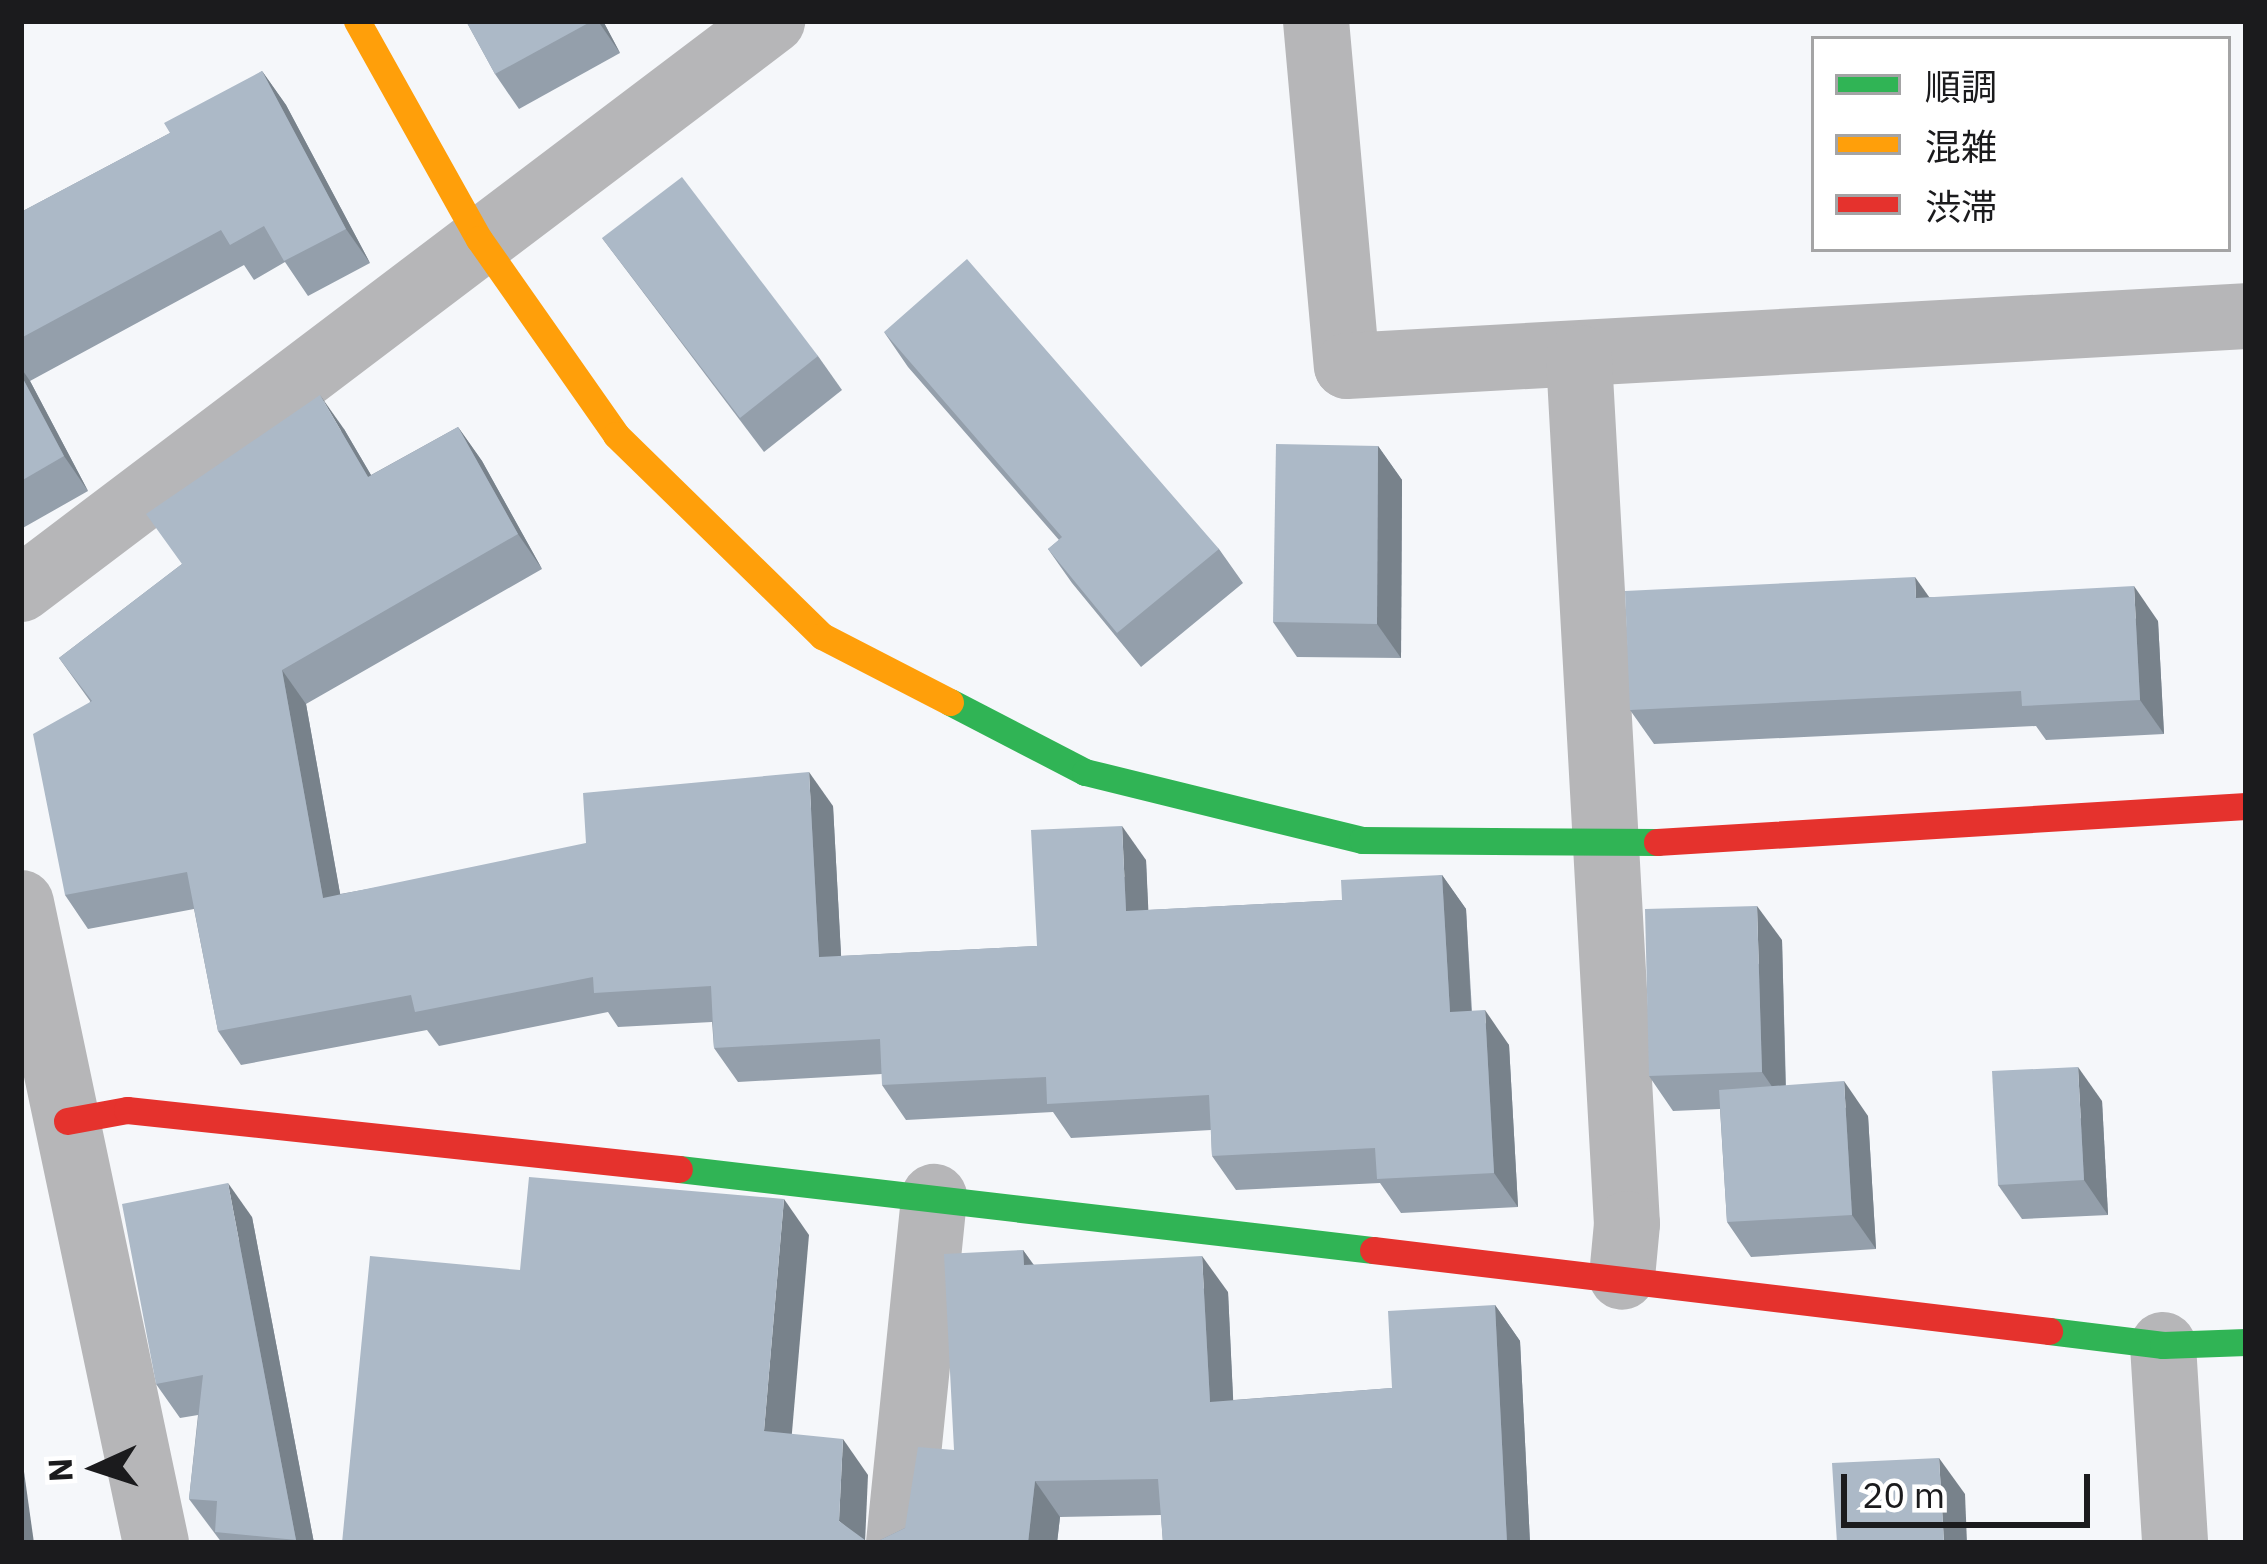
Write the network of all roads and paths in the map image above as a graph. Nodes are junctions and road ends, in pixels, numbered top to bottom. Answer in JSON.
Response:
{"nodes":[{"id":1,"x":357,"y":21,"type":"edge"},
{"id":2,"x":772,"y":21,"type":"edge"},
{"id":3,"x":1316,"y":21,"type":"edge"},
{"id":4,"x":479,"y":239,"type":"junction"},
{"id":5,"x":2246,"y":316,"type":"edge"},
{"id":6,"x":1579,"y":358,"type":"junction"},
{"id":7,"x":21,"y":589,"type":"edge"},
{"id":8,"x":2246,"y":806,"type":"edge"},
{"id":9,"x":1606,"y":844,"type":"junction"},
{"id":10,"x":21,"y":903,"type":"edge"},
{"id":11,"x":67,"y":1121,"type":"junction"},
{"id":12,"x":934,"y":1197,"type":"junction"},
{"id":13,"x":1622,"y":1277,"type":"junction"},
{"id":14,"x":2246,"y":1342,"type":"edge"},
{"id":15,"x":2163,"y":1346,"type":"junction"},
{"id":16,"x":156,"y":1543,"type":"edge"},
{"id":17,"x":899,"y":1543,"type":"edge"},
{"id":18,"x":2175,"y":1543,"type":"edge"}],
"edges":[{"from":1,"to":4,"type":"street"},
{"from":2,"to":4,"type":"street"},
{"from":3,"to":6,"type":"street"},
{"from":4,"to":7,"type":"street"},
{"from":4,"to":9,"type":"street"},
{"from":5,"to":6,"type":"street"},
{"from":6,"to":9,"type":"street"},
{"from":8,"to":9,"type":"street"},
{"from":9,"to":13,"type":"street"},
{"from":10,"to":11,"type":"street"},
{"from":11,"to":12,"type":"street"},
{"from":11,"to":16,"type":"street"},
{"from":12,"to":13,"type":"street"},
{"from":12,"to":17,"type":"street"},
{"from":13,"to":15,"type":"street"},
{"from":14,"to":15,"type":"street"},
{"from":15,"to":18,"type":"street"}]}
